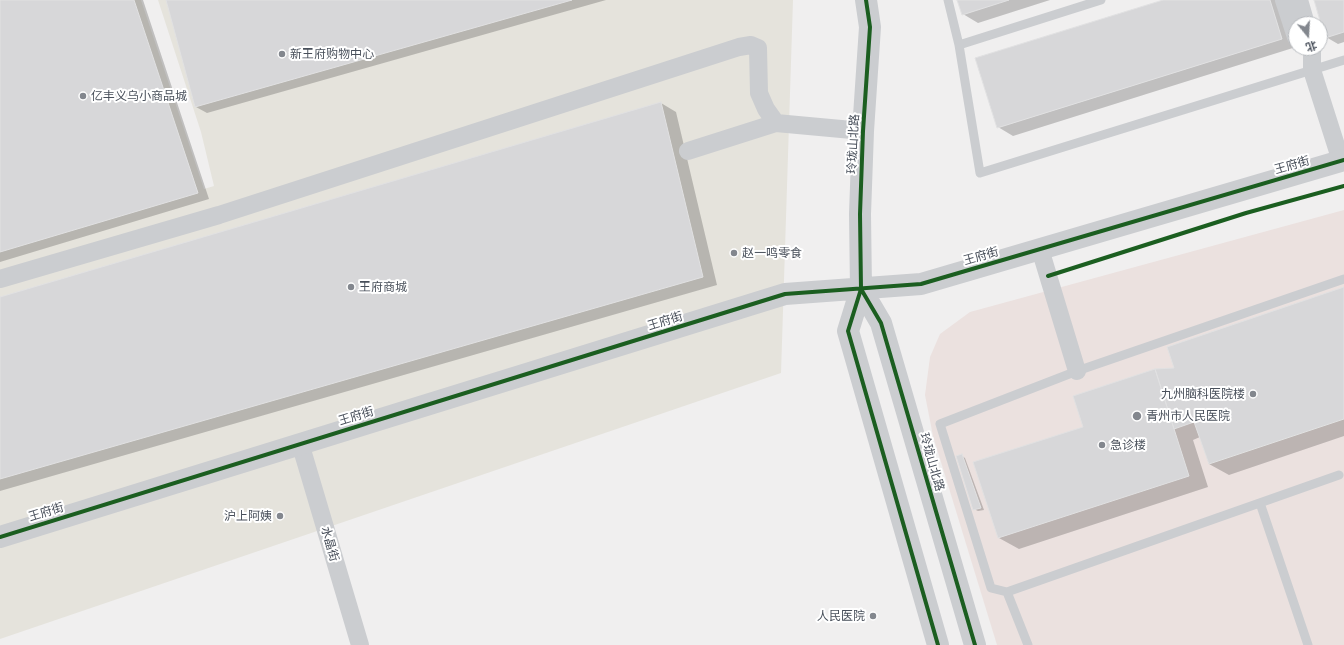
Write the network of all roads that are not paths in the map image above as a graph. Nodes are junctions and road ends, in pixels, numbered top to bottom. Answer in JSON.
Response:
{"nodes":[{"id":1,"x":866,"y":0,"type":"edge"},
{"id":2,"x":948,"y":0,"type":"edge"},
{"id":3,"x":1101,"y":0,"type":"edge"},
{"id":4,"x":1284,"y":0,"type":"edge"},
{"id":5,"x":1299,"y":0,"type":"edge"},
{"id":6,"x":1289,"y":16,"type":"edge"},
{"id":7,"x":1304,"y":16,"type":"edge"},
{"id":8,"x":960,"y":45,"type":"junction"},
{"id":9,"x":1304,"y":56,"type":"edge"},
{"id":10,"x":1312,"y":56,"type":"edge"},
{"id":11,"x":1344,"y":60,"type":"edge"},
{"id":12,"x":1312,"y":70,"type":"junction"},
{"id":13,"x":776,"y":123,"type":"junction"},
{"id":14,"x":863,"y":131,"type":"junction"},
{"id":15,"x":688,"y":151,"type":"dead end"},
{"id":16,"x":1343,"y":160,"type":"edge"},
{"id":17,"x":1040,"y":250,"type":"junction"},
{"id":18,"x":0,"y":279,"type":"edge"},
{"id":19,"x":1344,"y":279,"type":"edge"},
{"id":20,"x":861,"y":290,"type":"junction"},
{"id":21,"x":1077,"y":371,"type":"junction"},
{"id":22,"x":300,"y":443,"type":"junction"},
{"id":23,"x":1340,"y":475,"type":"dead end"},
{"id":24,"x":1260,"y":503,"type":"junction"},
{"id":25,"x":0,"y":536,"type":"edge"},
{"id":26,"x":1007,"y":592,"type":"junction"},
{"id":27,"x":360,"y":645,"type":"edge"},
{"id":28,"x":938,"y":645,"type":"edge"},
{"id":29,"x":975,"y":645,"type":"edge"},
{"id":30,"x":1028,"y":645,"type":"edge"},
{"id":31,"x":1308,"y":645,"type":"edge"}],
"edges":[{"from":1,"to":14,"type":"street","name":"玲珑山北路"},
{"from":2,"to":8,"type":"lane"},
{"from":3,"to":8,"type":"lane"},
{"from":4,"to":6,"type":"street"},
{"from":5,"to":7,"type":"street"},
{"from":8,"to":12,"type":"lane"},
{"from":9,"to":12,"type":"street"},
{"from":10,"to":12,"type":"street"},
{"from":11,"to":12,"type":"lane"},
{"from":12,"to":16,"type":"street"},
{"from":13,"to":14,"type":"street"},
{"from":13,"to":15,"type":"street"},
{"from":13,"to":18,"type":"street"},
{"from":14,"to":20,"type":"street","name":"玲珑山北路"},
{"from":16,"to":17,"type":"street","name":"王府街"},
{"from":17,"to":20,"type":"street","name":"王府街"},
{"from":17,"to":21,"type":"street"},
{"from":19,"to":21,"type":"lane"},
{"from":20,"to":22,"type":"street","name":"王府街"},
{"from":20,"to":28,"type":"street","name":"玲珑山北路"},
{"from":20,"to":29,"type":"street","name":"玲珑山北路"},
{"from":21,"to":26,"type":"lane"},
{"from":22,"to":25,"type":"street","name":"王府街"},
{"from":22,"to":27,"type":"street","name":"水晶街"},
{"from":23,"to":24,"type":"lane"},
{"from":24,"to":26,"type":"lane"},
{"from":24,"to":31,"type":"lane"},
{"from":26,"to":30,"type":"lane"}]}
